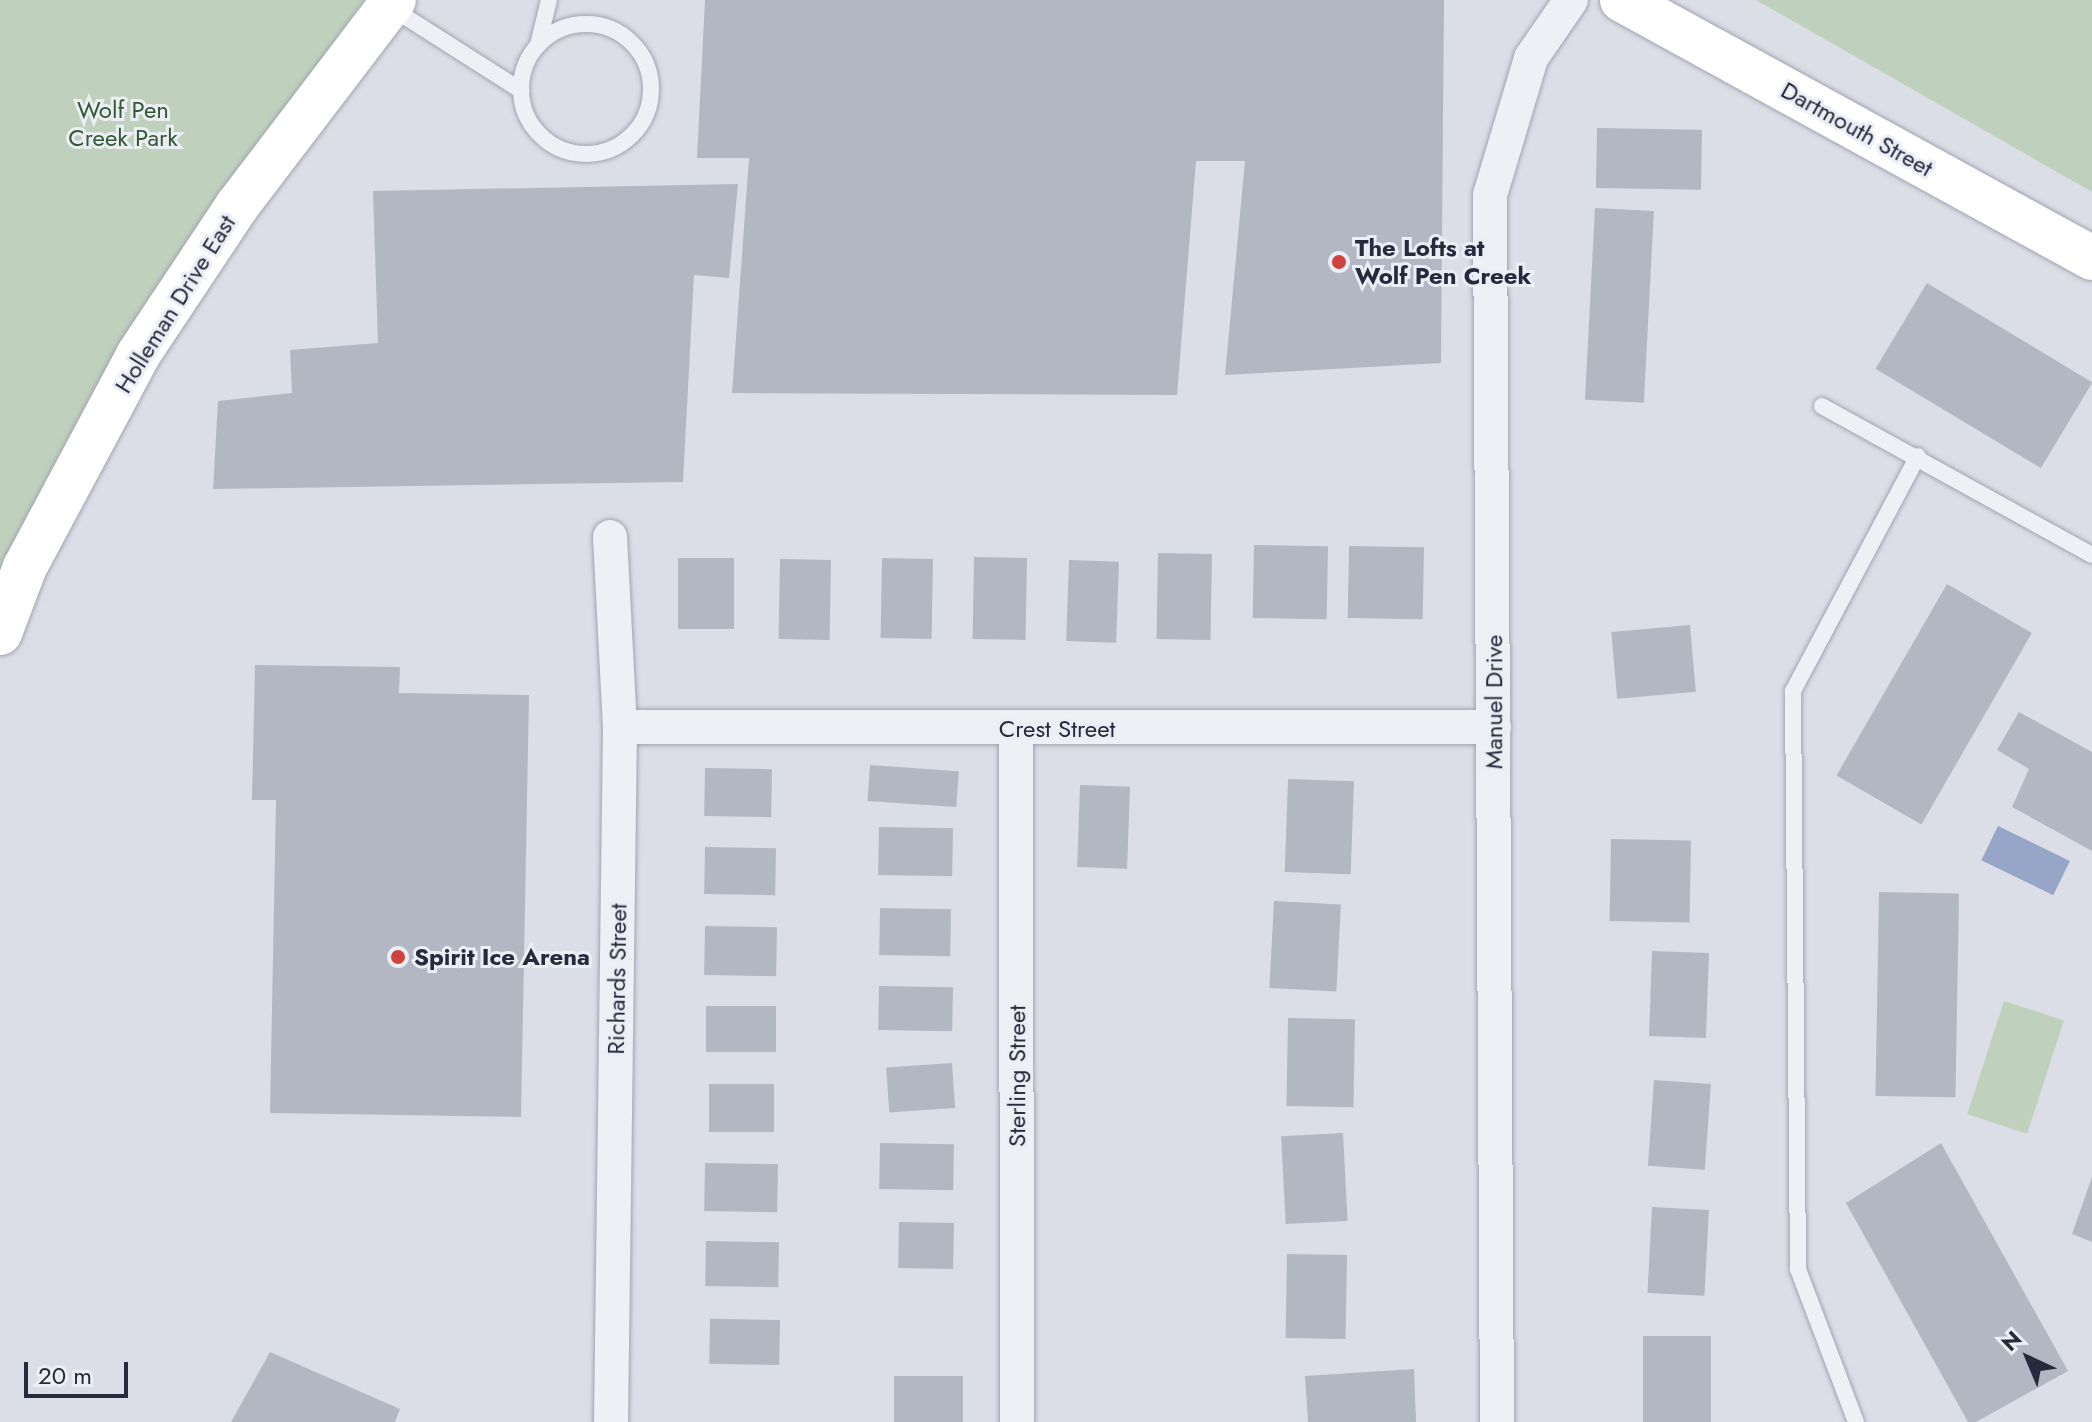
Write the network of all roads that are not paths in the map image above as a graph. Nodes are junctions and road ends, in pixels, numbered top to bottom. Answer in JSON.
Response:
{"nodes":[{"id":1,"x":549,"y":0,"type":"edge"},
{"id":2,"x":1571,"y":0,"type":"edge"},
{"id":3,"x":1622,"y":0,"type":"edge"},
{"id":4,"x":391,"y":3,"type":"edge"},
{"id":5,"x":538,"y":45,"type":"junction"},
{"id":6,"x":522,"y":91,"type":"junction"},
{"id":7,"x":2092,"y":258,"type":"edge"},
{"id":8,"x":1822,"y":406,"type":"dead end"},
{"id":9,"x":1918,"y":456,"type":"junction"},
{"id":10,"x":610,"y":537,"type":"dead end"},
{"id":11,"x":2092,"y":555,"type":"edge"},
{"id":12,"x":0,"y":633,"type":"edge"},
{"id":13,"x":620,"y":727,"type":"junction"},
{"id":14,"x":1494,"y":727,"type":"junction"},
{"id":15,"x":1016,"y":730,"type":"junction"},
{"id":16,"x":611,"y":1422,"type":"edge"},
{"id":17,"x":1017,"y":1422,"type":"edge"},
{"id":18,"x":1497,"y":1422,"type":"edge"},
{"id":19,"x":1856,"y":1422,"type":"edge"}],
"edges":[{"from":1,"to":5,"type":"lane"},
{"from":2,"to":14,"type":"street","name":"Manuel Drive"},
{"from":3,"to":7,"type":"street","name":"Dartmouth Street"},
{"from":4,"to":6,"type":"lane"},
{"from":4,"to":12,"type":"street","name":"Holleman Drive East"},
{"from":5,"to":6,"type":"lane"},
{"from":5,"to":6,"type":"lane"},
{"from":8,"to":9,"type":"lane"},
{"from":9,"to":11,"type":"lane"},
{"from":9,"to":19,"type":"lane"},
{"from":10,"to":13,"type":"street","name":"Richards Street"},
{"from":13,"to":15,"type":"street","name":"Crest Street"},
{"from":13,"to":16,"type":"street","name":"Richards Street"},
{"from":14,"to":15,"type":"street","name":"Crest Street"},
{"from":14,"to":18,"type":"street","name":"Manuel Drive"},
{"from":15,"to":17,"type":"street","name":"Sterling Street"}]}
